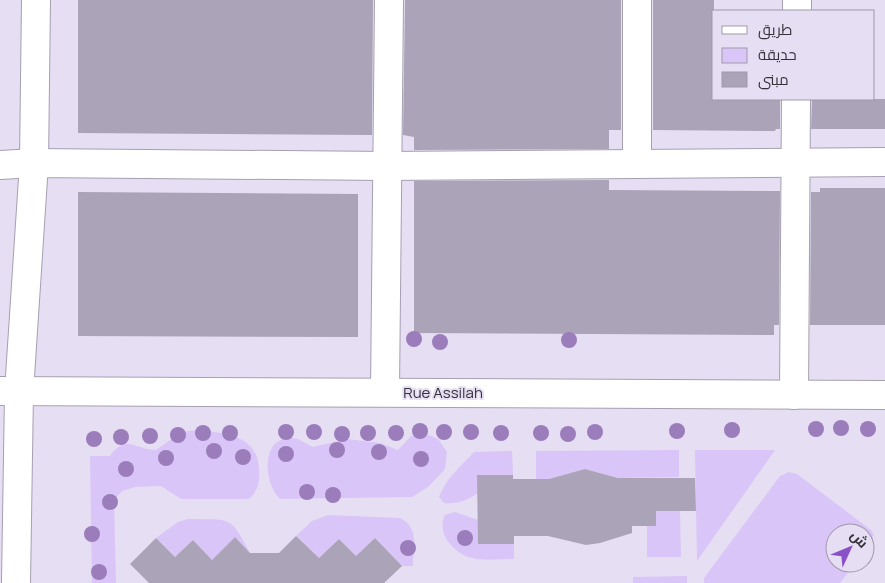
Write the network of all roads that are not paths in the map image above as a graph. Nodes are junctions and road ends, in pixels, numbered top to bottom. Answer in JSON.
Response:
{"nodes":[{"id":1,"x":36,"y":0,"type":"edge"},
{"id":2,"x":389,"y":0,"type":"edge"},
{"id":3,"x":637,"y":0,"type":"edge"},
{"id":4,"x":796,"y":100,"type":"edge"},
{"id":5,"x":796,"y":162,"type":"junction"},
{"id":6,"x":885,"y":162,"type":"edge"},
{"id":7,"x":34,"y":163,"type":"junction"},
{"id":8,"x":637,"y":164,"type":"junction"},
{"id":9,"x":0,"y":165,"type":"edge"},
{"id":10,"x":386,"y":166,"type":"junction"},
{"id":11,"x":10,"y":391,"type":"edge"},
{"id":12,"x":385,"y":392,"type":"junction"},
{"id":13,"x":794,"y":395,"type":"junction"},
{"id":14,"x":885,"y":395,"type":"edge"},
{"id":15,"x":16,"y":583,"type":"edge"}],
"edges":[{"from":1,"to":7,"type":"street"},
{"from":2,"to":10,"type":"street"},
{"from":3,"to":8,"type":"street"},
{"from":4,"to":5,"type":"street"},
{"from":5,"to":6,"type":"street"},
{"from":5,"to":8,"type":"street"},
{"from":5,"to":13,"type":"street"},
{"from":7,"to":9,"type":"street"},
{"from":7,"to":10,"type":"street"},
{"from":7,"to":11,"type":"street"},
{"from":8,"to":10,"type":"street"},
{"from":10,"to":12,"type":"street"},
{"from":11,"to":12,"type":"street","name":"Rue Assilah"},
{"from":11,"to":15,"type":"street"},
{"from":12,"to":13,"type":"street","name":"Rue Assilah"},
{"from":13,"to":14,"type":"street","name":"Rue Assilah"}]}
